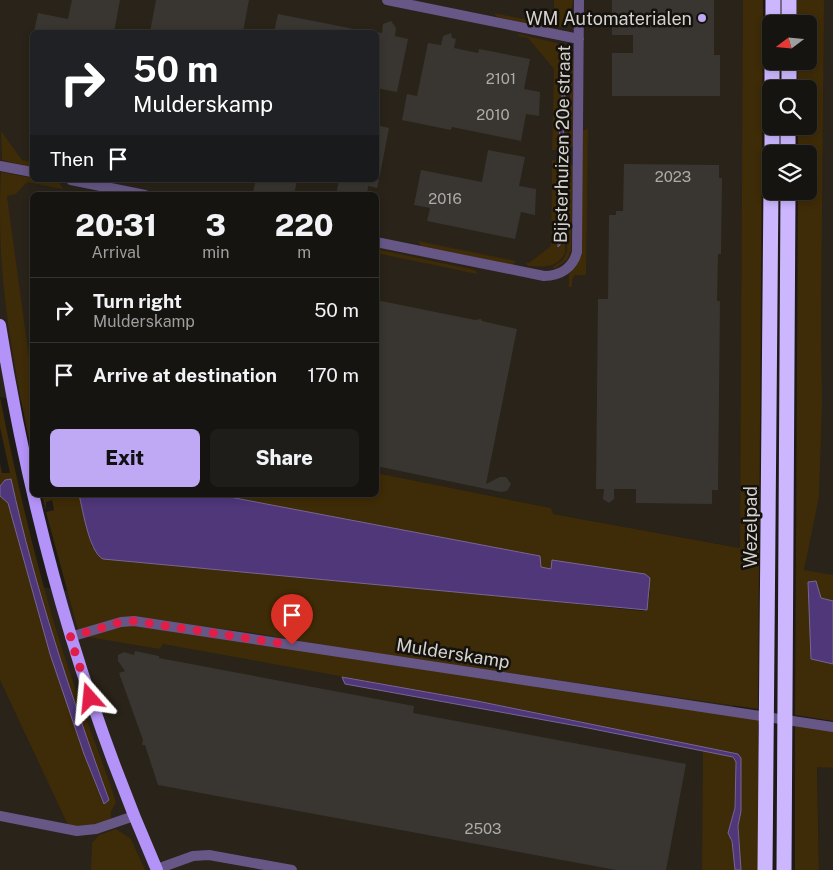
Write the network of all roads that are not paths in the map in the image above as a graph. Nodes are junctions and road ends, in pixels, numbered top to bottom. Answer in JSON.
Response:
{"nodes":[{"id":1,"x":387,"y":0,"type":"edge"},
{"id":2,"x":580,"y":0,"type":"edge"},
{"id":3,"x":773,"y":0,"type":"edge"},
{"id":4,"x":789,"y":0,"type":"edge"},
{"id":5,"x":773,"y":15,"type":"edge"},
{"id":6,"x":789,"y":15,"type":"edge"},
{"id":7,"x":579,"y":39,"type":"junction"},
{"id":8,"x":0,"y":166,"type":"edge"},
{"id":9,"x":30,"y":172,"type":"edge"},
{"id":10,"x":81,"y":182,"type":"edge"},
{"id":11,"x":130,"y":192,"type":"edge"},
{"id":12,"x":771,"y":200,"type":"edge"},
{"id":13,"x":788,"y":200,"type":"edge"},
{"id":14,"x":379,"y":243,"type":"edge"},
{"id":15,"x":0,"y":325,"type":"edge"},
{"id":16,"x":30,"y":486,"type":"edge"},
{"id":17,"x":33,"y":497,"type":"edge"},
{"id":18,"x":70,"y":637,"type":"junction"},
{"id":19,"x":833,"y":727,"type":"edge"},
{"id":20,"x":0,"y":816,"type":"edge"},
{"id":21,"x":134,"y":816,"type":"junction"},
{"id":22,"x":157,"y":870,"type":"edge"},
{"id":23,"x":292,"y":870,"type":"edge"},
{"id":24,"x":765,"y":870,"type":"edge"},
{"id":25,"x":784,"y":870,"type":"edge"}],
"edges":[{"from":1,"to":7,"type":"street"},
{"from":2,"to":7,"type":"street","name":"Bijsterhuizen 20e straat"},
{"from":3,"to":5,"type":"highway"},
{"from":4,"to":6,"type":"highway"},
{"from":7,"to":14,"type":"street","name":"Bijsterhuizen 20e straat"},
{"from":8,"to":9,"type":"street"},
{"from":10,"to":11,"type":"street"},
{"from":12,"to":24,"type":"highway","name":"Wezelpad"},
{"from":13,"to":25,"type":"highway","name":"Wezelpad"},
{"from":15,"to":16,"type":"main road"},
{"from":17,"to":18,"type":"main road"},
{"from":18,"to":19,"type":"street","name":"Mulderskamp"},
{"from":18,"to":21,"type":"main road"},
{"from":20,"to":21,"type":"street"},
{"from":21,"to":22,"type":"main road"},
{"from":22,"to":23,"type":"street"}]}
